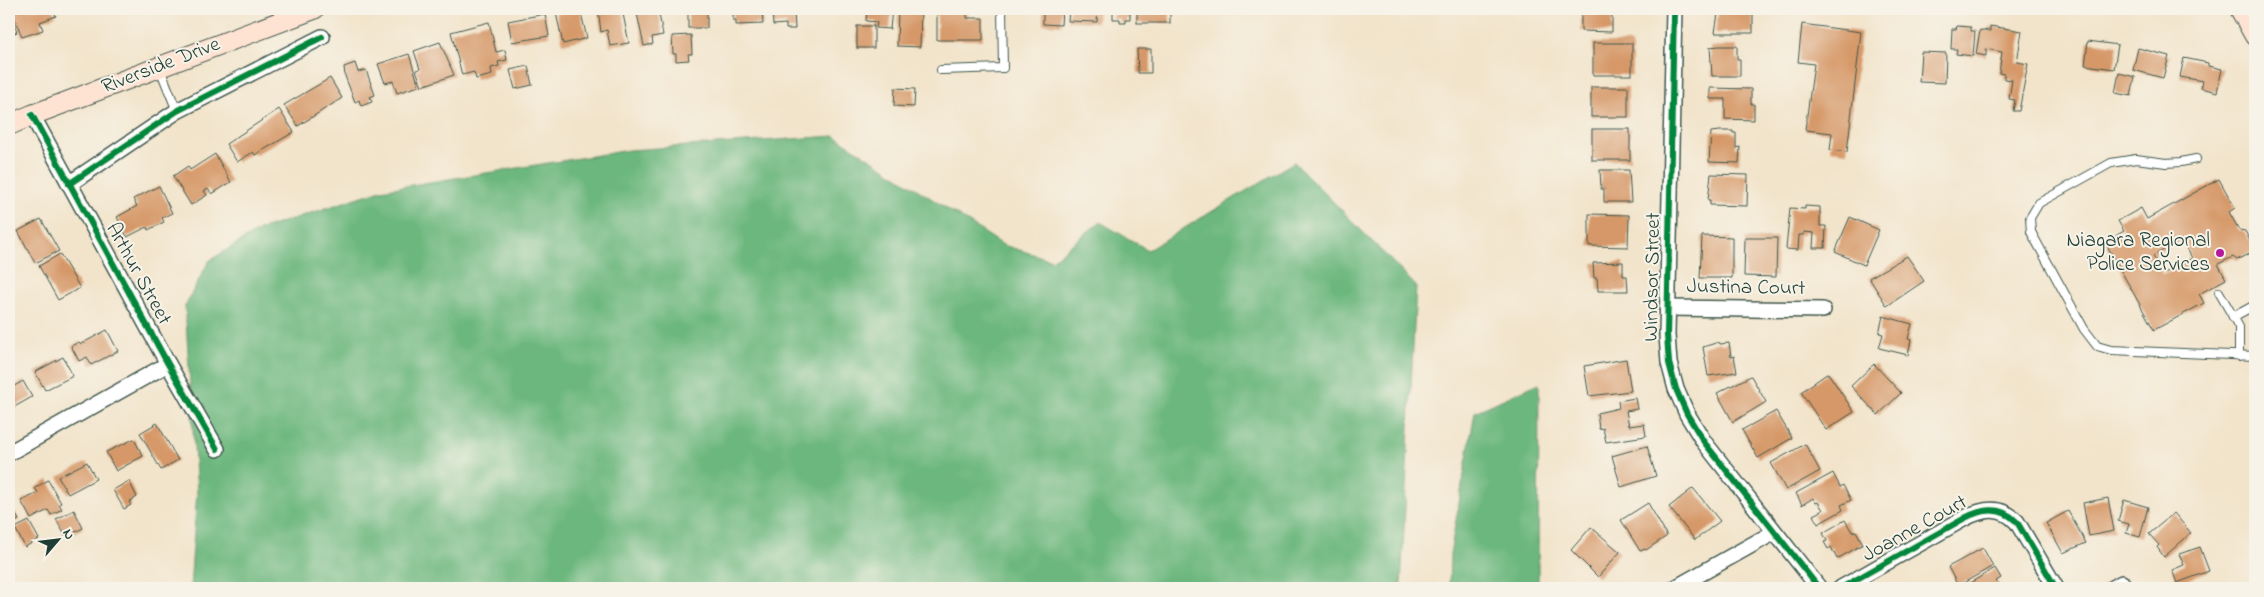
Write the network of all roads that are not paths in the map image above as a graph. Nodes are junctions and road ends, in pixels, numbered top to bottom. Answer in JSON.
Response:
{"nodes":[{"id":1,"x":314,"y":9,"type":"edge"},
{"id":2,"x":1002,"y":9,"type":"edge"},
{"id":3,"x":1674,"y":9,"type":"edge"},
{"id":4,"x":2237,"y":10,"type":"edge"},
{"id":5,"x":2255,"y":36,"type":"edge"},
{"id":6,"x":322,"y":37,"type":"dead end"},
{"id":7,"x":159,"y":67,"type":"junction"},
{"id":8,"x":942,"y":70,"type":"dead end"},
{"id":9,"x":177,"y":111,"type":"junction"},
{"id":10,"x":32,"y":115,"type":"junction"},
{"id":11,"x":9,"y":125,"type":"edge"},
{"id":12,"x":2196,"y":159,"type":"dead end"},
{"id":13,"x":69,"y":184,"type":"junction"},
{"id":14,"x":2219,"y":292,"type":"dead end"},
{"id":15,"x":2255,"y":305,"type":"edge"},
{"id":16,"x":1668,"y":308,"type":"junction"},
{"id":17,"x":1823,"y":310,"type":"dead end"},
{"id":18,"x":2233,"y":317,"type":"junction"},
{"id":19,"x":2239,"y":356,"type":"junction"},
{"id":20,"x":2255,"y":356,"type":"edge"},
{"id":21,"x":168,"y":364,"type":"junction"},
{"id":22,"x":217,"y":449,"type":"dead end"},
{"id":23,"x":9,"y":453,"type":"edge"},
{"id":24,"x":1773,"y":533,"type":"junction"},
{"id":25,"x":1675,"y":588,"type":"edge"},
{"id":26,"x":1819,"y":588,"type":"edge"},
{"id":27,"x":1841,"y":588,"type":"edge"},
{"id":28,"x":2056,"y":588,"type":"edge"}],
"edges":[{"from":1,"to":7,"type":"main road","name":"Riverside Drive"},
{"from":2,"to":8,"type":"lane"},
{"from":3,"to":16,"type":"street","name":"Windsor Street"},
{"from":4,"to":5,"type":"main road"},
{"from":6,"to":9,"type":"street"},
{"from":7,"to":9,"type":"lane"},
{"from":7,"to":10,"type":"main road","name":"Riverside Drive"},
{"from":9,"to":13,"type":"street"},
{"from":10,"to":11,"type":"main road","name":"Riverside Drive"},
{"from":10,"to":13,"type":"street","name":"Arthur Street"},
{"from":12,"to":19,"type":"lane"},
{"from":13,"to":21,"type":"street","name":"Arthur Street"},
{"from":14,"to":18,"type":"lane"},
{"from":15,"to":18,"type":"lane"},
{"from":16,"to":17,"type":"street","name":"Justina Court"},
{"from":16,"to":24,"type":"street","name":"Windsor Street"},
{"from":18,"to":19,"type":"lane"},
{"from":19,"to":20,"type":"lane"},
{"from":21,"to":22,"type":"street","name":"Arthur Street"},
{"from":21,"to":23,"type":"street"},
{"from":24,"to":25,"type":"street"},
{"from":24,"to":26,"type":"street","name":"Windsor Street"},
{"from":27,"to":28,"type":"street","name":"Joanne Court"}]}
